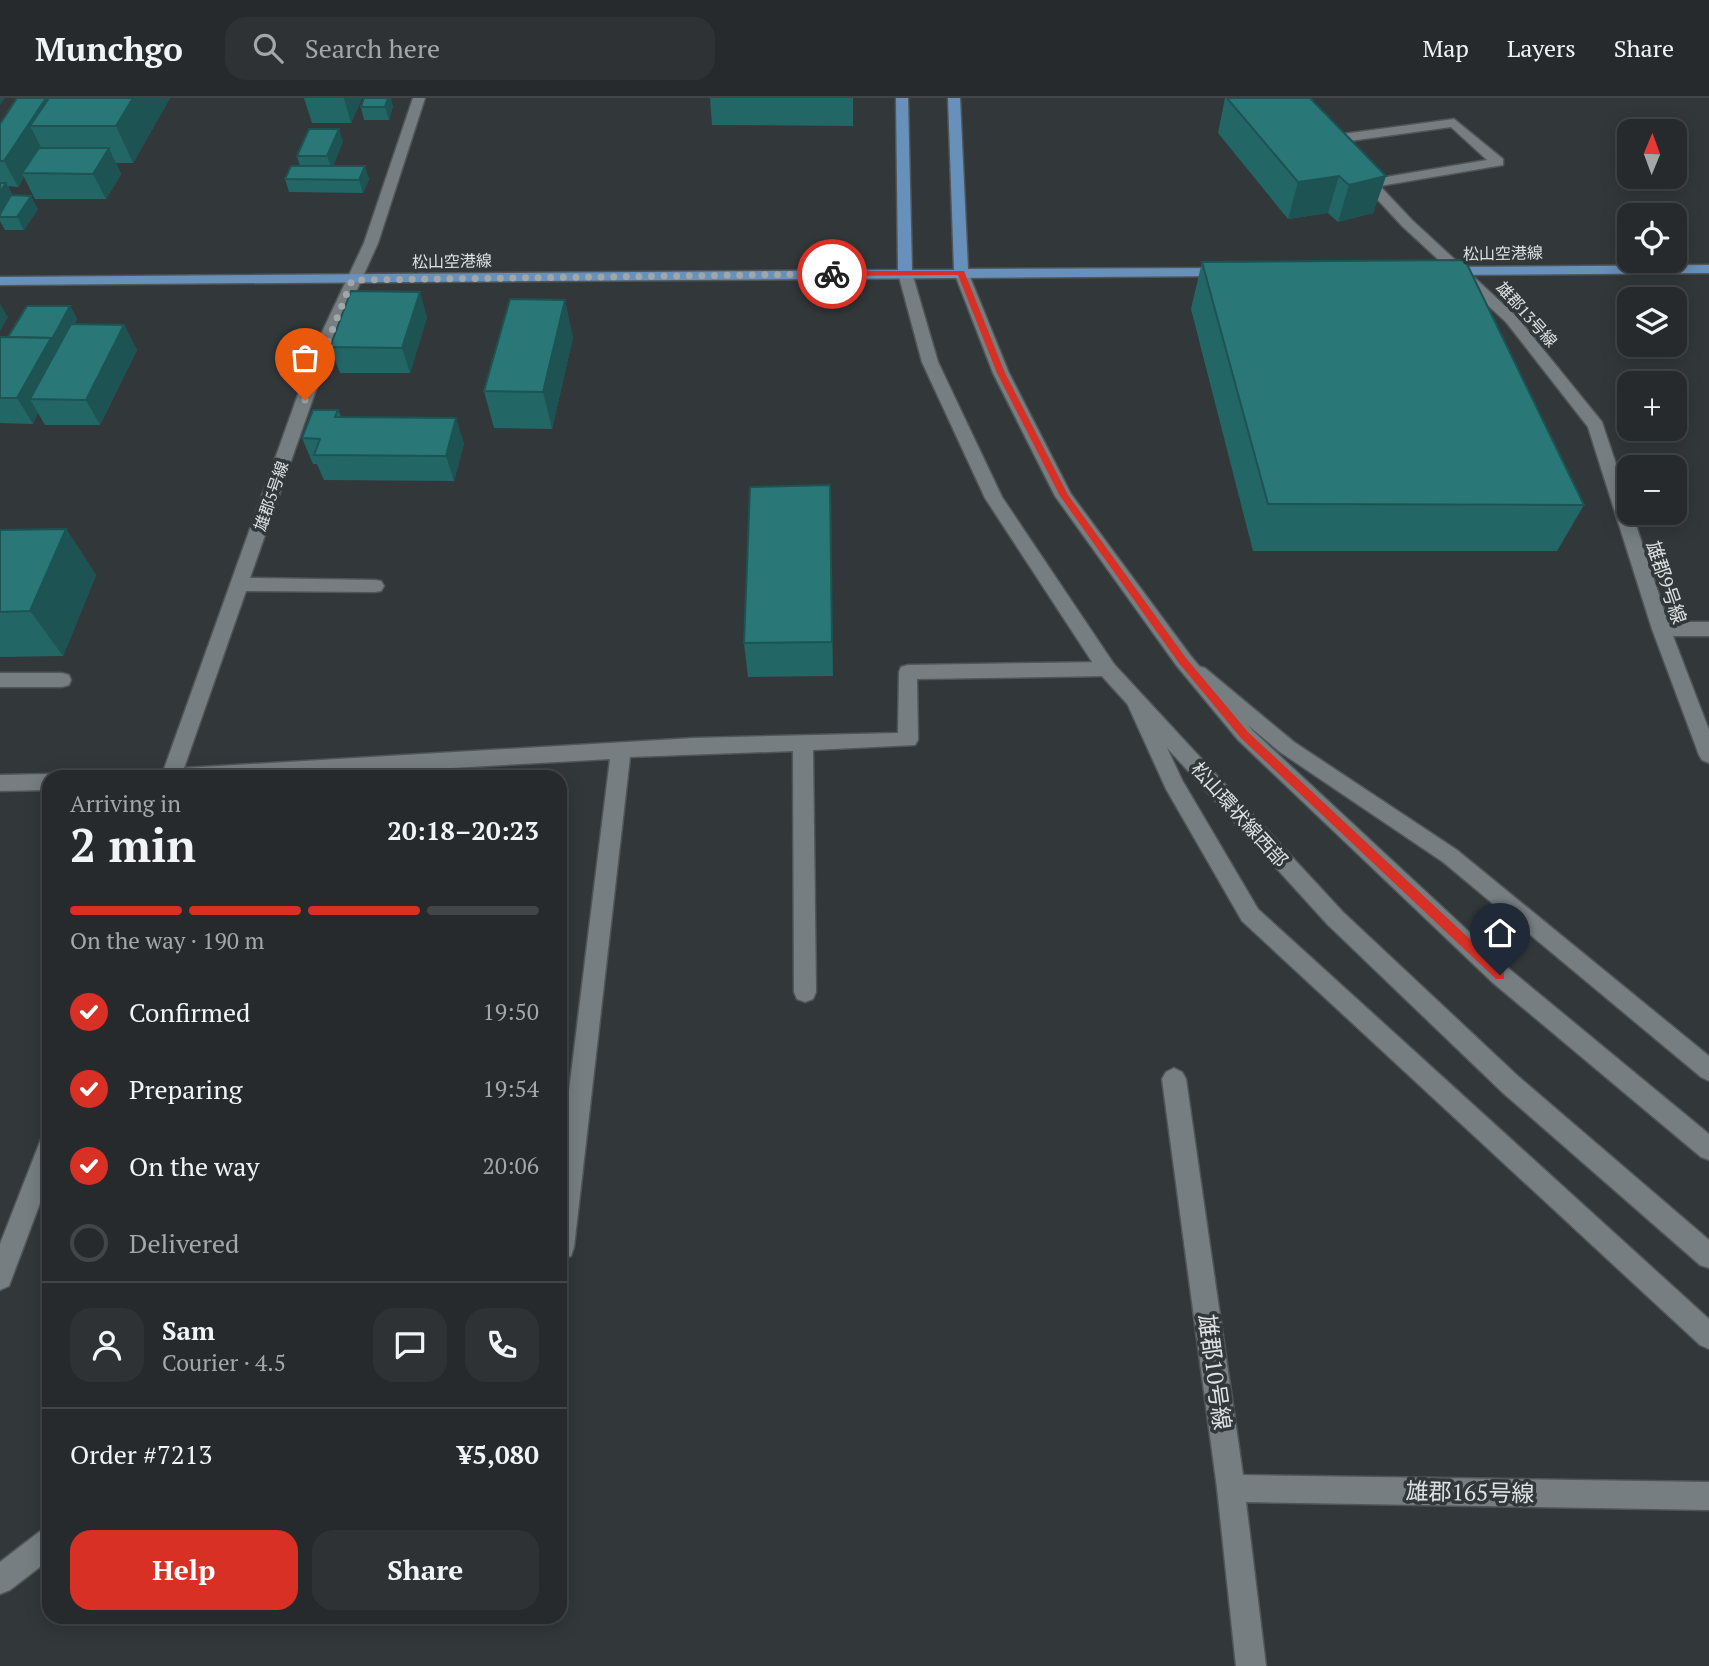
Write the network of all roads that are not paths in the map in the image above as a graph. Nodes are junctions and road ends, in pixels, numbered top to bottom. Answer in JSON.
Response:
{"nodes":[{"id":1,"x":419,"y":98,"type":"edge"},
{"id":2,"x":902,"y":98,"type":"edge"},
{"id":3,"x":954,"y":98,"type":"edge"},
{"id":4,"x":1328,"y":140,"type":"edge"},
{"id":5,"x":1353,"y":167,"type":"edge"},
{"id":6,"x":1370,"y":184,"type":"junction"},
{"id":7,"x":1709,"y":269,"type":"edge"},
{"id":8,"x":1434,"y":271,"type":"edge"},
{"id":9,"x":1461,"y":271,"type":"junction"},
{"id":10,"x":961,"y":272,"type":"junction"},
{"id":11,"x":1241,"y":272,"type":"edge"},
{"id":12,"x":905,"y":273,"type":"junction"},
{"id":13,"x":352,"y":280,"type":"junction"},
{"id":14,"x":0,"y":281,"type":"edge"},
{"id":15,"x":1567,"y":388,"type":"joint"},
{"id":16,"x":240,"y":584,"type":"junction"},
{"id":17,"x":375,"y":586,"type":"dead end"},
{"id":18,"x":1661,"y":629,"type":"junction"},
{"id":19,"x":1709,"y":629,"type":"edge"},
{"id":20,"x":1183,"y":660,"type":"junction"},
{"id":21,"x":1107,"y":669,"type":"junction"},
{"id":22,"x":0,"y":680,"type":"edge"},
{"id":23,"x":62,"y":680,"type":"dead end"},
{"id":24,"x":1135,"y":700,"type":"junction"},
{"id":25,"x":803,"y":743,"type":"junction"},
{"id":26,"x":621,"y":751,"type":"junction"},
{"id":27,"x":1709,"y":755,"type":"edge"},
{"id":28,"x":430,"y":769,"type":"edge"},
{"id":29,"x":174,"y":770,"type":"edge"},
{"id":30,"x":398,"y":770,"type":"edge"},
{"id":31,"x":42,"y":782,"type":"edge"},
{"id":32,"x":0,"y":783,"type":"edge"},
{"id":33,"x":805,"y":992,"type":"dead end"},
{"id":34,"x":1709,"y":1070,"type":"edge"},
{"id":35,"x":1174,"y":1079,"type":"dead end"},
{"id":36,"x":1709,"y":1149,"type":"edge"},
{"id":37,"x":42,"y":1166,"type":"edge"},
{"id":38,"x":567,"y":1167,"type":"edge"},
{"id":39,"x":1709,"y":1256,"type":"edge"},
{"id":40,"x":0,"y":1277,"type":"edge"},
{"id":41,"x":1709,"y":1336,"type":"edge"},
{"id":42,"x":1231,"y":1488,"type":"junction"},
{"id":43,"x":1709,"y":1496,"type":"edge"},
{"id":44,"x":42,"y":1547,"type":"edge"},
{"id":45,"x":0,"y":1580,"type":"edge"},
{"id":46,"x":1251,"y":1666,"type":"edge"}],
"edges":[{"from":1,"to":13,"type":"street","name":"雄郡5号線"},
{"from":2,"to":12,"type":"main road"},
{"from":3,"to":10,"type":"main road"},
{"from":4,"to":6,"type":"street"},
{"from":5,"to":6,"type":"street","name":"雄郡13号線"},
{"from":6,"to":9,"type":"street","name":"雄郡13号線"},
{"from":7,"to":9,"type":"main road","name":"松山空港線"},
{"from":8,"to":9,"type":"main road","name":"松山空港線"},
{"from":9,"to":15,"type":"street","name":"雄郡13号線"},
{"from":10,"to":11,"type":"main road","name":"松山空港線"},
{"from":10,"to":12,"type":"main road","name":"松山空港線"},
{"from":10,"to":20,"type":"street"},
{"from":12,"to":13,"type":"main road","name":"松山空港線"},
{"from":12,"to":21,"type":"street","name":"松山環状線西部"},
{"from":13,"to":14,"type":"main road","name":"松山空港線"},
{"from":13,"to":16,"type":"street","name":"雄郡5号線"},
{"from":15,"to":18,"type":"street","name":"雄郡9号線"},
{"from":16,"to":17,"type":"street"},
{"from":16,"to":29,"type":"street","name":"雄郡5号線"},
{"from":18,"to":19,"type":"street"},
{"from":18,"to":27,"type":"street","name":"雄郡9号線"},
{"from":20,"to":34,"type":"street"},
{"from":20,"to":36,"type":"street"},
{"from":21,"to":24,"type":"street","name":"松山環状線西部"},
{"from":21,"to":25,"type":"street"},
{"from":22,"to":23,"type":"street"},
{"from":24,"to":39,"type":"street","name":"松山環状線西部"},
{"from":24,"to":41,"type":"street"},
{"from":25,"to":26,"type":"street"},
{"from":25,"to":33,"type":"street"},
{"from":26,"to":28,"type":"street"},
{"from":26,"to":38,"type":"street"},
{"from":28,"to":30,"type":"street"},
{"from":31,"to":32,"type":"street"},
{"from":35,"to":42,"type":"street","name":"雄郡10号線"},
{"from":37,"to":40,"type":"street"},
{"from":42,"to":43,"type":"street","name":"雄郡165号線"},
{"from":42,"to":46,"type":"street","name":"雄郡10号線"},
{"from":44,"to":45,"type":"street"}]}
